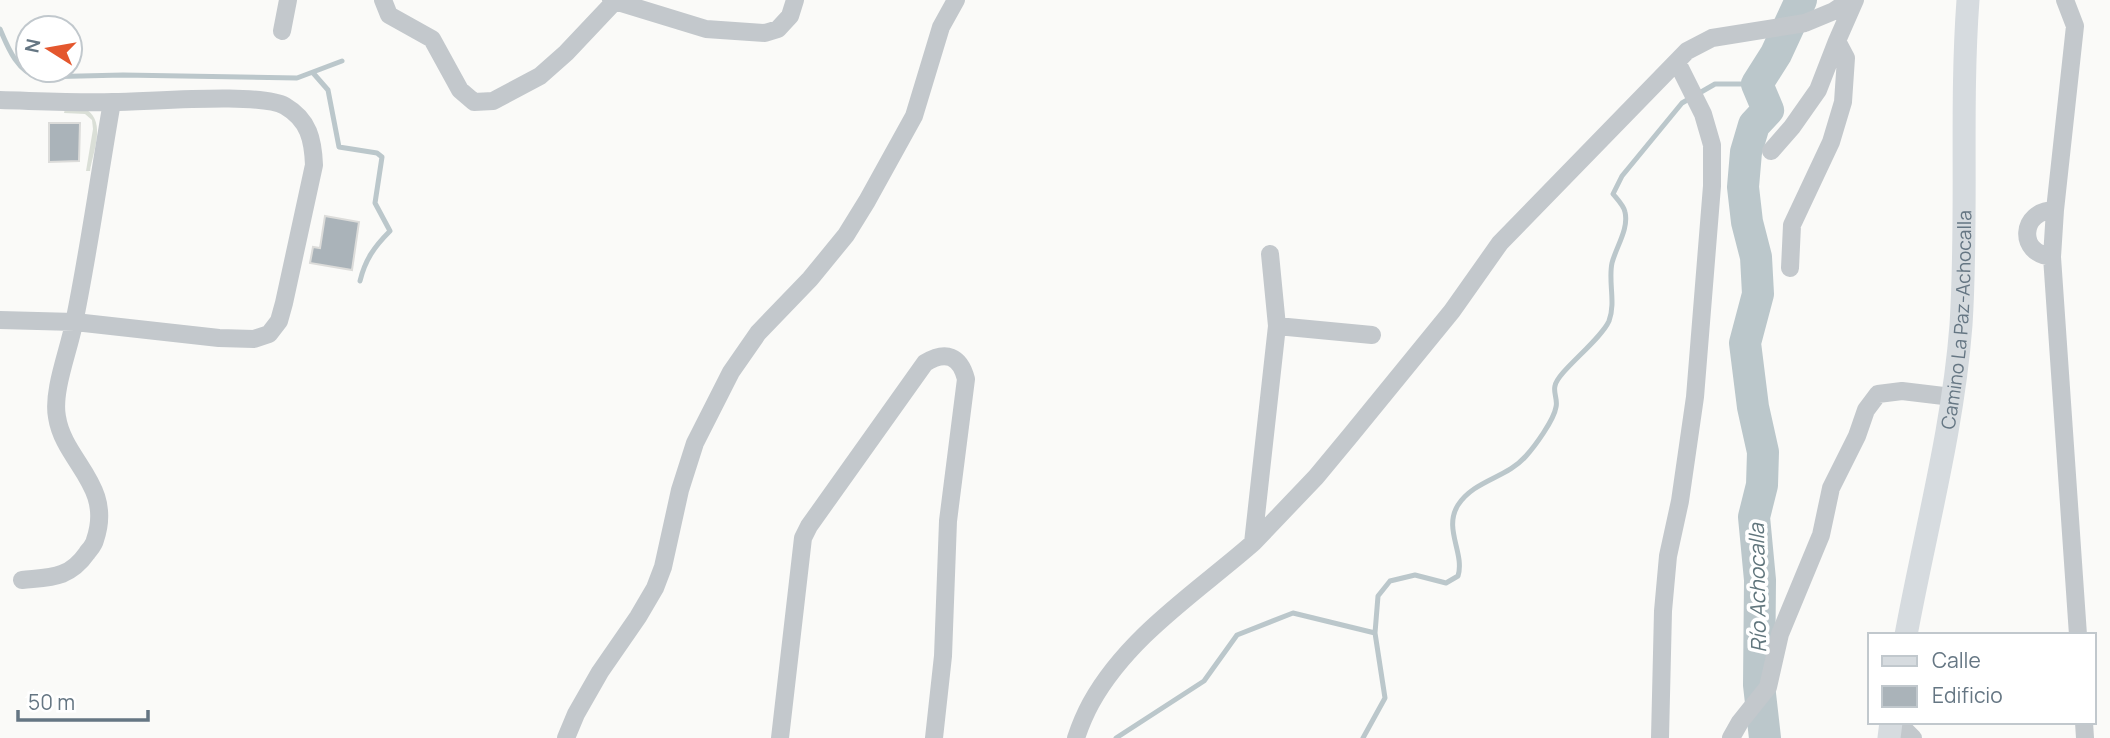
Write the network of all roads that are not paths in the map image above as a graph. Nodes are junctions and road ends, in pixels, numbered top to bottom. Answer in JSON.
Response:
{"nodes":[{"id":1,"x":288,"y":0,"type":"edge"},
{"id":2,"x":383,"y":0,"type":"edge"},
{"id":3,"x":795,"y":0,"type":"edge"},
{"id":4,"x":956,"y":0,"type":"edge"},
{"id":5,"x":1850,"y":0,"type":"edge"},
{"id":6,"x":1855,"y":0,"type":"edge"},
{"id":7,"x":1968,"y":0,"type":"edge"},
{"id":8,"x":2065,"y":0,"type":"edge"},
{"id":9,"x":614,"y":1,"type":"edge"},
{"id":10,"x":282,"y":31,"type":"dead end"},
{"id":11,"x":1837,"y":41,"type":"junction"},
{"id":12,"x":1677,"y":62,"type":"junction"},
{"id":13,"x":0,"y":100,"type":"edge"},
{"id":14,"x":111,"y":102,"type":"junction"},
{"id":15,"x":1771,"y":151,"type":"dead end"},
{"id":16,"x":2055,"y":210,"type":"junction"},
{"id":17,"x":1270,"y":254,"type":"dead end"},
{"id":18,"x":2052,"y":257,"type":"junction"},
{"id":19,"x":1790,"y":268,"type":"dead end"},
{"id":20,"x":0,"y":320,"type":"edge"},
{"id":21,"x":75,"y":322,"type":"junction"},
{"id":22,"x":1277,"y":326,"type":"junction"},
{"id":23,"x":1372,"y":335,"type":"dead end"},
{"id":24,"x":1952,"y":397,"type":"junction"},
{"id":25,"x":1253,"y":543,"type":"junction"},
{"id":26,"x":22,"y":580,"type":"dead end"},
{"id":27,"x":1906,"y":633,"type":"edge"},
{"id":28,"x":2078,"y":633,"type":"edge"},
{"id":29,"x":1899,"y":724,"type":"edge"},
{"id":30,"x":566,"y":738,"type":"edge"},
{"id":31,"x":780,"y":738,"type":"edge"},
{"id":32,"x":934,"y":738,"type":"edge"},
{"id":33,"x":1076,"y":738,"type":"edge"},
{"id":34,"x":1660,"y":738,"type":"edge"},
{"id":35,"x":1731,"y":738,"type":"edge"},
{"id":36,"x":1913,"y":738,"type":"edge"}],
"edges":[{"from":1,"to":10,"type":"street"},
{"from":2,"to":9,"type":"street"},
{"from":3,"to":9,"type":"street"},
{"from":4,"to":30,"type":"street"},
{"from":5,"to":12,"type":"street"},
{"from":6,"to":11,"type":"street"},
{"from":7,"to":24,"type":"main road","name":"Camino La Paz-Achocalla"},
{"from":8,"to":16,"type":"street"},
{"from":11,"to":15,"type":"street"},
{"from":11,"to":19,"type":"street"},
{"from":12,"to":25,"type":"street"},
{"from":12,"to":34,"type":"street"},
{"from":13,"to":14,"type":"street"},
{"from":14,"to":21,"type":"street"},
{"from":14,"to":21,"type":"street"},
{"from":16,"to":18,"type":"street"},
{"from":16,"to":18,"type":"street"},
{"from":17,"to":22,"type":"street"},
{"from":18,"to":28,"type":"street"},
{"from":20,"to":21,"type":"street"},
{"from":21,"to":26,"type":"street"},
{"from":22,"to":23,"type":"street"},
{"from":22,"to":25,"type":"street"},
{"from":24,"to":27,"type":"main road","name":"Camino La Paz-Achocalla"},
{"from":24,"to":35,"type":"street"},
{"from":25,"to":33,"type":"street"},
{"from":29,"to":36,"type":"street"},
{"from":31,"to":32,"type":"street"}]}
